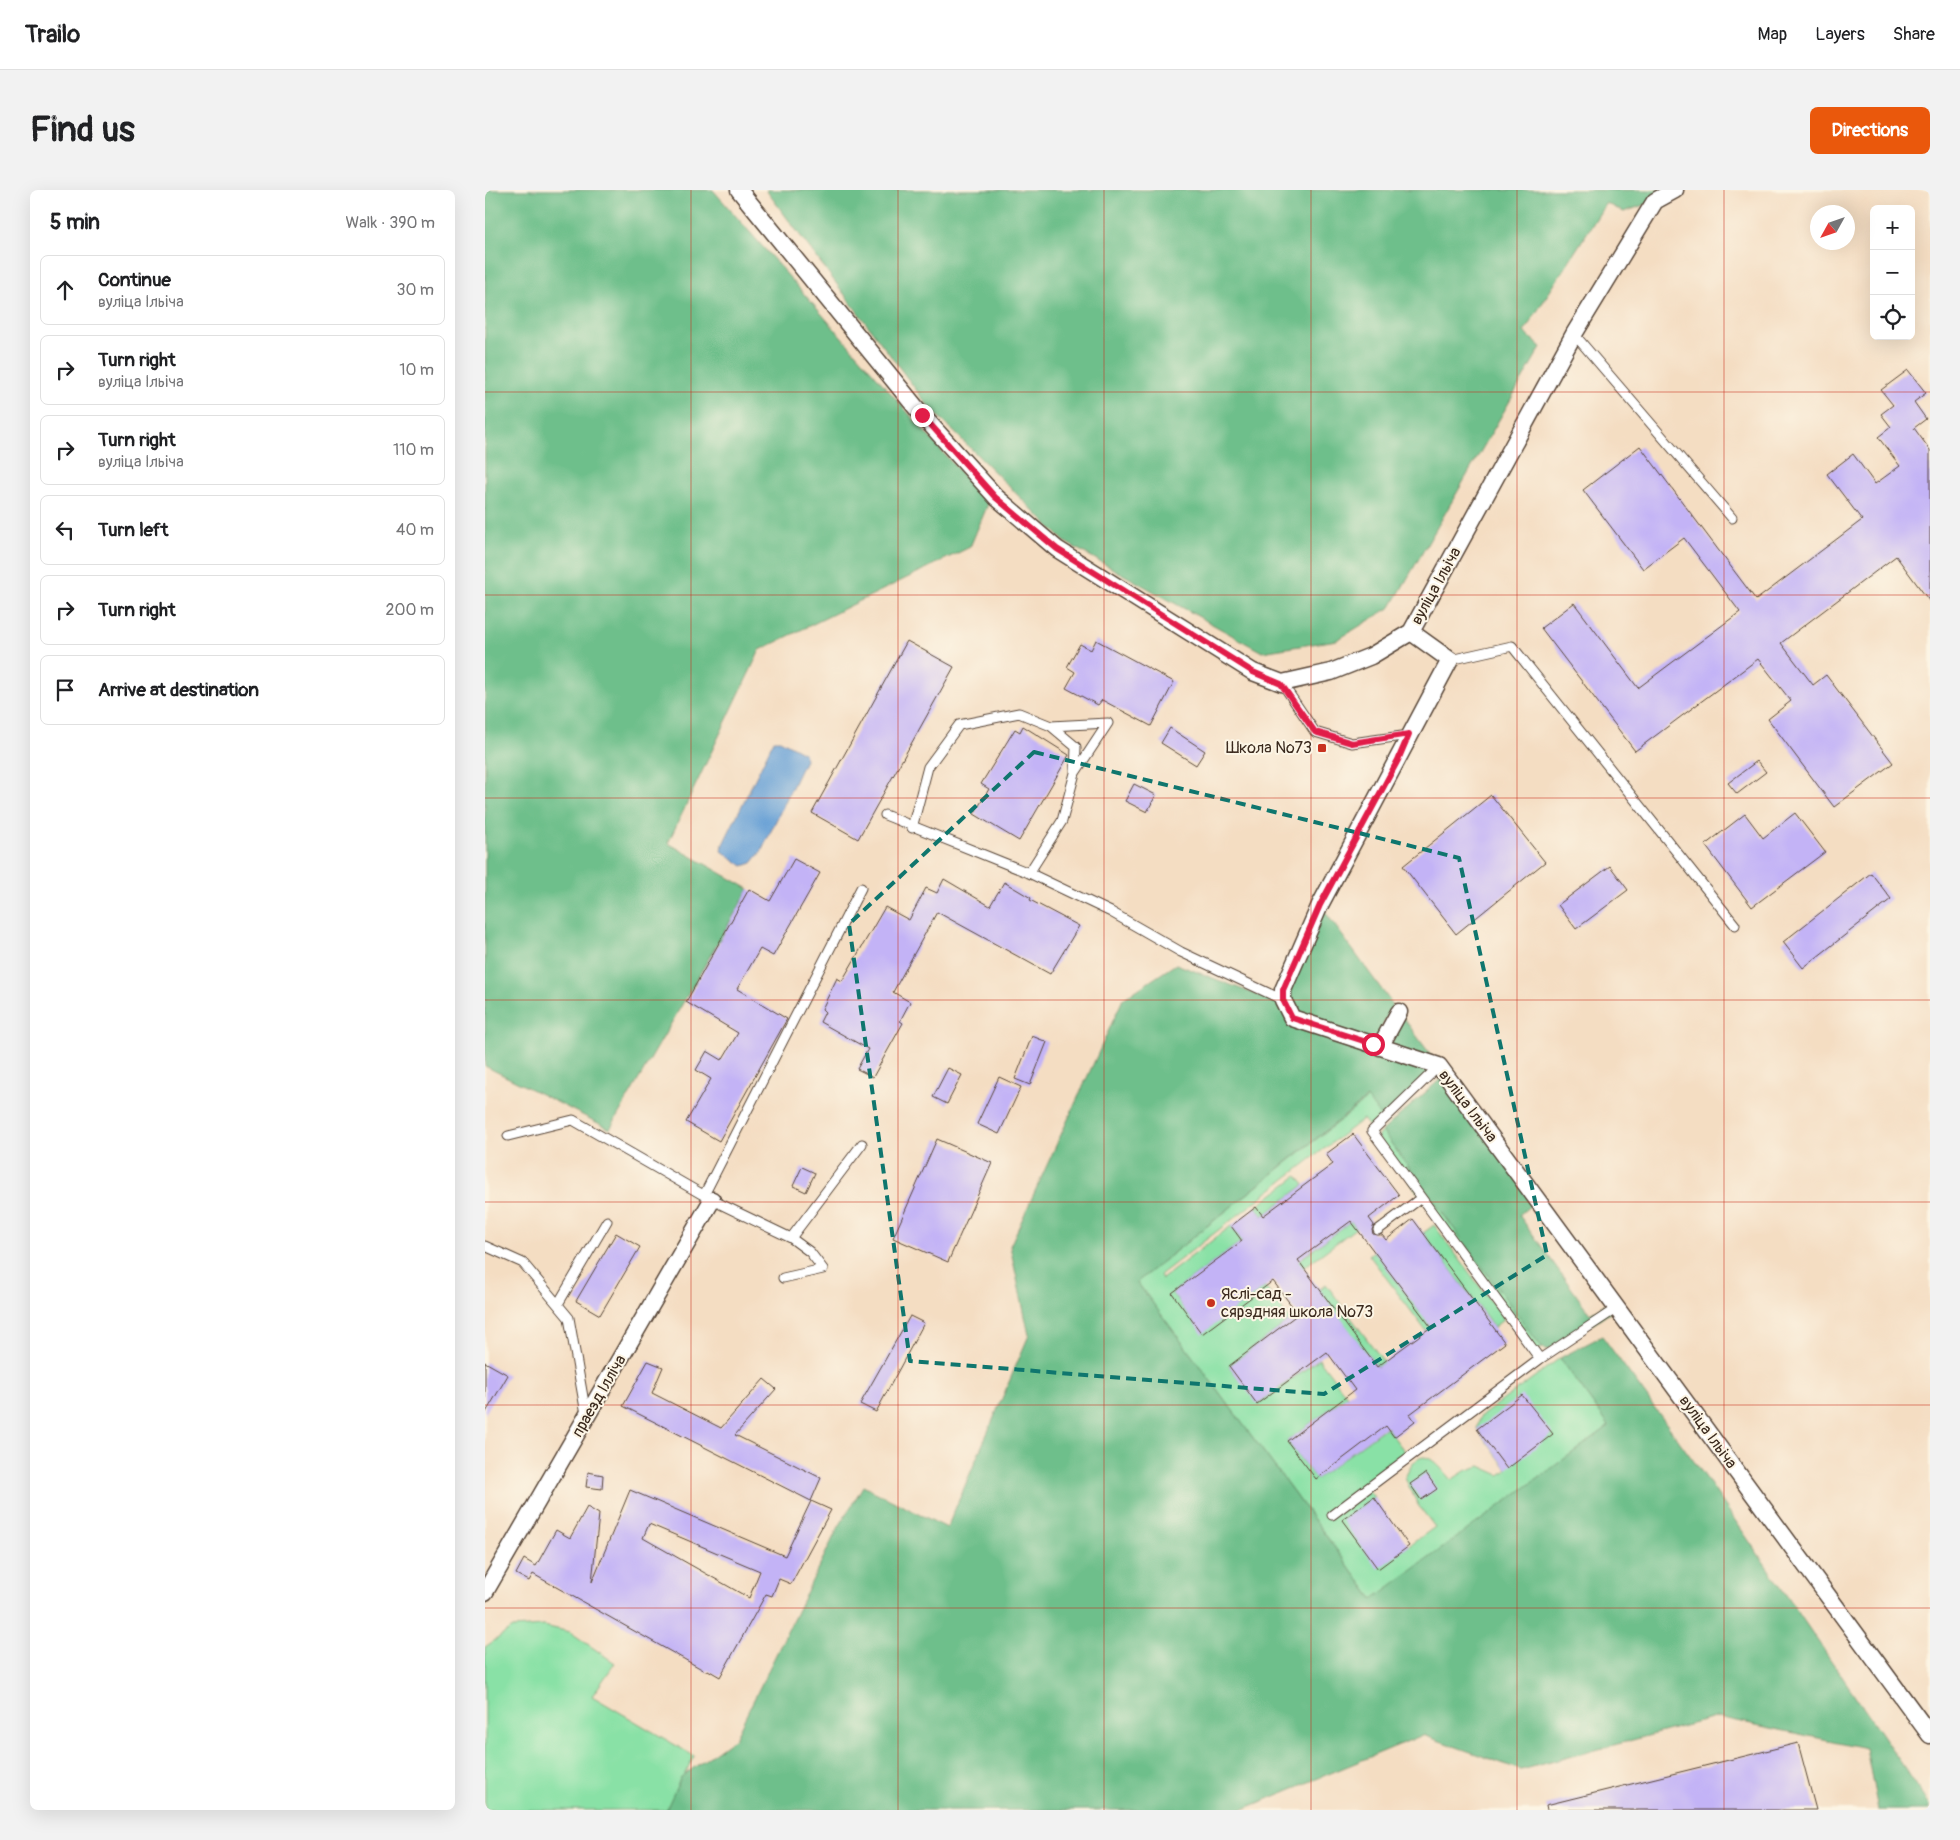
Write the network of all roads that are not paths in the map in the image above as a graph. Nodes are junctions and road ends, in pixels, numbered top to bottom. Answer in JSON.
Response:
{"nodes":[{"id":1,"x":739,"y":190,"type":"edge"},
{"id":2,"x":1675,"y":190,"type":"edge"},
{"id":3,"x":1574,"y":334,"type":"junction"},
{"id":4,"x":1732,"y":518,"type":"dead end"},
{"id":5,"x":1411,"y":632,"type":"junction"},
{"id":6,"x":1450,"y":660,"type":"junction"},
{"id":7,"x":1281,"y":684,"type":"junction"},
{"id":8,"x":1051,"y":726,"type":"junction"},
{"id":9,"x":1409,"y":734,"type":"junction"},
{"id":10,"x":1075,"y":773,"type":"junction"},
{"id":11,"x":885,"y":816,"type":"dead end"},
{"id":12,"x":912,"y":828,"type":"junction"},
{"id":13,"x":1029,"y":873,"type":"junction"},
{"id":14,"x":861,"y":888,"type":"dead end"},
{"id":15,"x":1735,"y":925,"type":"dead end"},
{"id":16,"x":1283,"y":1000,"type":"junction"},
{"id":17,"x":1399,"y":1012,"type":"dead end"},
{"id":18,"x":1380,"y":1047,"type":"junction"},
{"id":19,"x":1439,"y":1066,"type":"junction"},
{"id":20,"x":508,"y":1136,"type":"dead end"},
{"id":21,"x":862,"y":1144,"type":"dead end"},
{"id":22,"x":708,"y":1197,"type":"junction"},
{"id":23,"x":1421,"y":1198,"type":"junction"},
{"id":24,"x":607,"y":1221,"type":"dead end"},
{"id":25,"x":1378,"y":1230,"type":"dead end"},
{"id":26,"x":791,"y":1238,"type":"junction"},
{"id":27,"x":485,"y":1246,"type":"edge"},
{"id":28,"x":783,"y":1278,"type":"dead end"},
{"id":29,"x":558,"y":1304,"type":"junction"},
{"id":30,"x":1617,"y":1308,"type":"junction"},
{"id":31,"x":1540,"y":1359,"type":"junction"},
{"id":32,"x":586,"y":1417,"type":"junction"},
{"id":33,"x":1332,"y":1515,"type":"dead end"},
{"id":34,"x":485,"y":1592,"type":"edge"},
{"id":35,"x":1930,"y":1736,"type":"edge"}],
"edges":[{"from":1,"to":7,"type":"street"},
{"from":2,"to":3,"type":"street","name":"вуліца Ільіча"},
{"from":3,"to":4,"type":"lane"},
{"from":3,"to":5,"type":"street","name":"вуліца Ільіча"},
{"from":5,"to":6,"type":"street","name":"вуліца Ільіча"},
{"from":5,"to":7,"type":"street"},
{"from":6,"to":9,"type":"street"},
{"from":6,"to":15,"type":"lane"},
{"from":7,"to":9,"type":"lane"},
{"from":8,"to":10,"type":"lane"},
{"from":8,"to":10,"type":"lane"},
{"from":8,"to":12,"type":"lane"},
{"from":9,"to":16,"type":"street"},
{"from":10,"to":13,"type":"lane"},
{"from":11,"to":12,"type":"lane"},
{"from":12,"to":13,"type":"lane"},
{"from":13,"to":16,"type":"lane"},
{"from":14,"to":22,"type":"lane"},
{"from":16,"to":18,"type":"street","name":"вуліца Ільіча"},
{"from":17,"to":18,"type":"street"},
{"from":18,"to":19,"type":"street","name":"вуліца Ільіча"},
{"from":19,"to":23,"type":"lane"},
{"from":19,"to":30,"type":"street","name":"вуліца Ільіча"},
{"from":20,"to":22,"type":"lane"},
{"from":21,"to":26,"type":"lane"},
{"from":22,"to":26,"type":"lane"},
{"from":22,"to":32,"type":"street","name":"праезд Ілліча"},
{"from":23,"to":25,"type":"lane"},
{"from":23,"to":31,"type":"lane"},
{"from":24,"to":29,"type":"lane"},
{"from":26,"to":28,"type":"lane"},
{"from":27,"to":29,"type":"lane"},
{"from":29,"to":32,"type":"lane"},
{"from":30,"to":31,"type":"lane"},
{"from":30,"to":35,"type":"street","name":"вуліца Ільіча"},
{"from":31,"to":33,"type":"lane"},
{"from":32,"to":34,"type":"street","name":"праезд Ілліча"}]}
